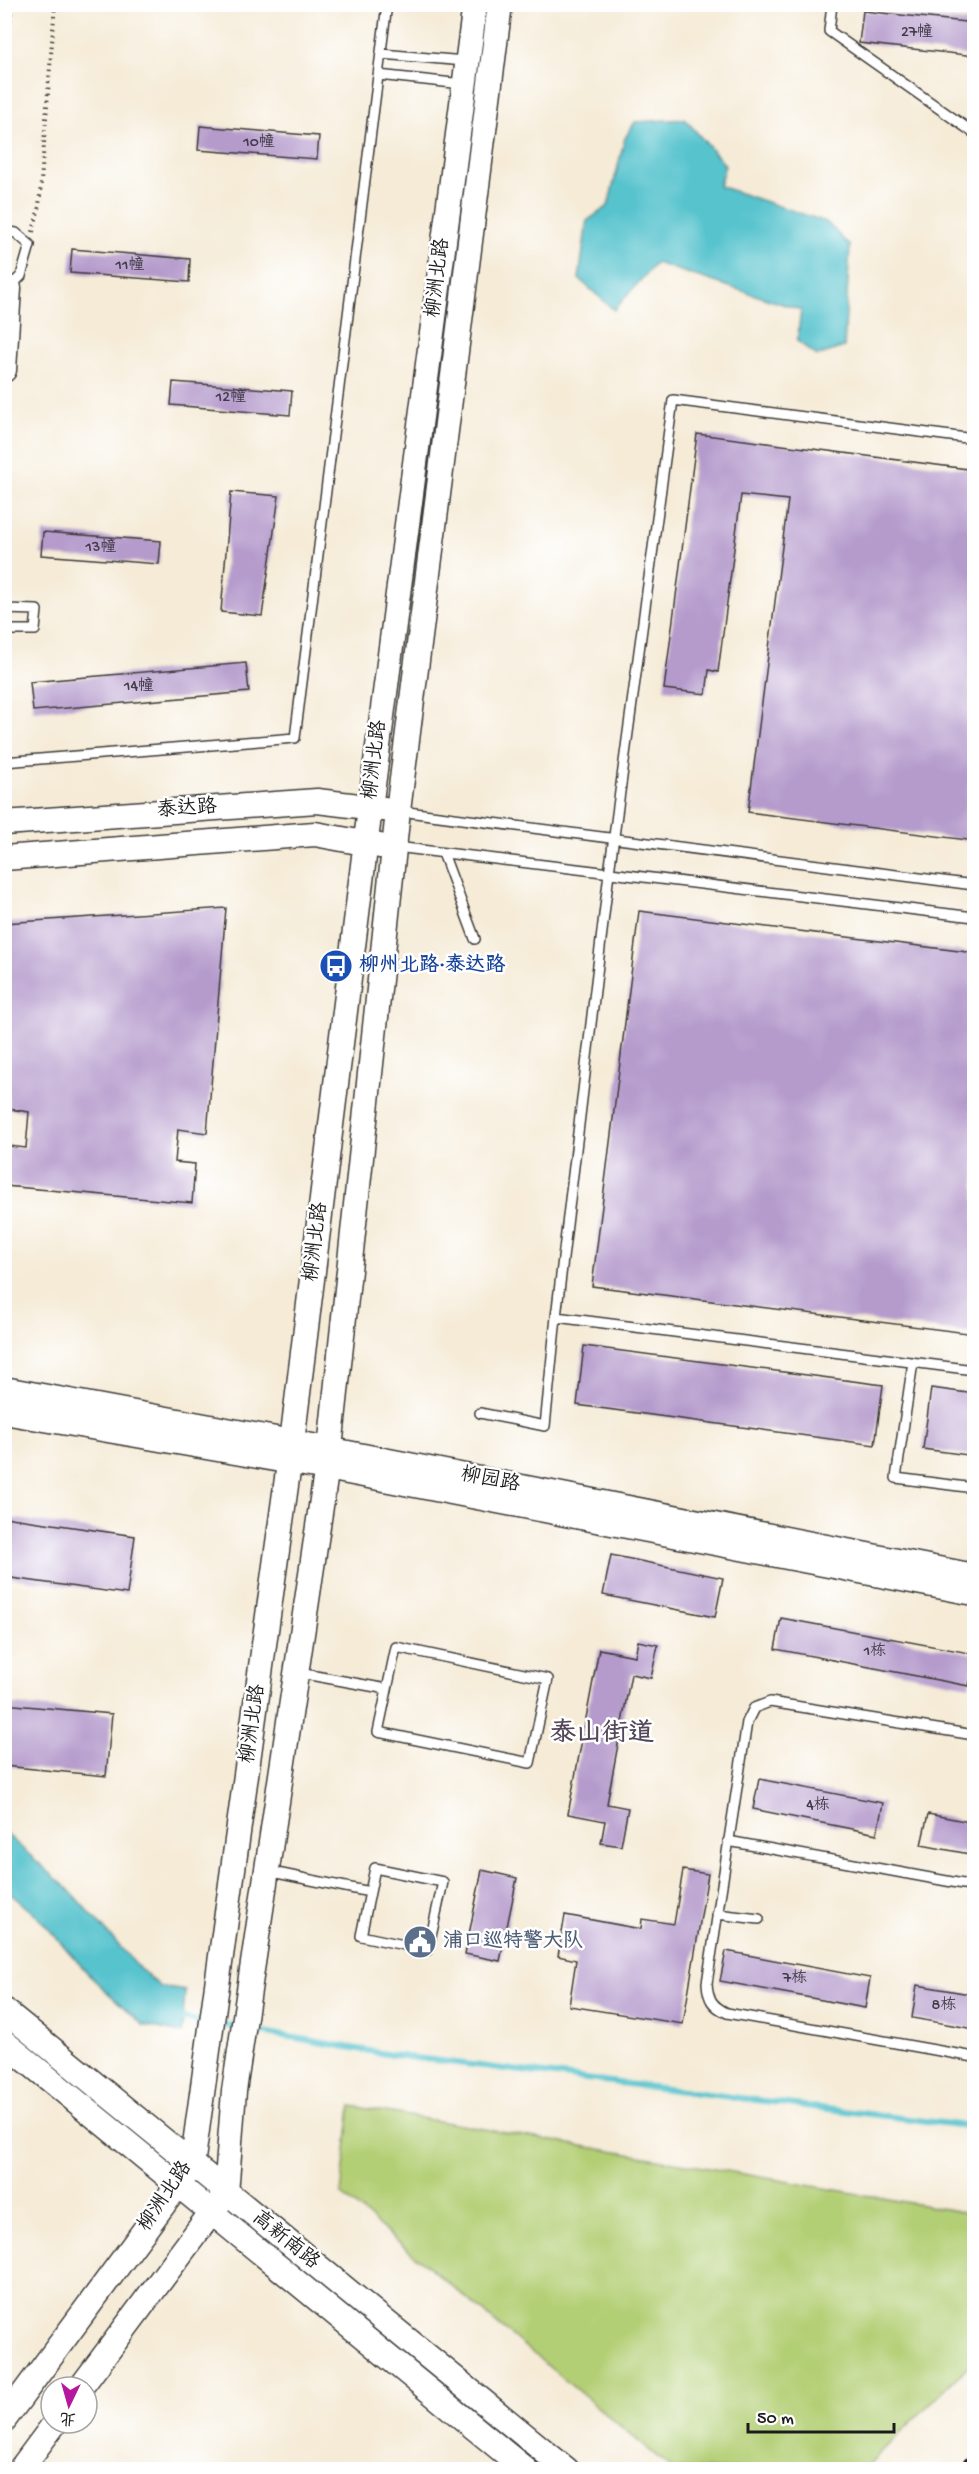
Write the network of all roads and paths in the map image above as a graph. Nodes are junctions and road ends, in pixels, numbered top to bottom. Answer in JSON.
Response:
{"nodes":[{"id":1,"x":12,"y":4,"type":"edge"},
{"id":2,"x":55,"y":4,"type":"edge"},
{"id":3,"x":387,"y":4,"type":"edge"},
{"id":4,"x":475,"y":4,"type":"edge"},
{"id":5,"x":500,"y":4,"type":"edge"},
{"id":6,"x":832,"y":4,"type":"edge"},
{"id":7,"x":381,"y":54,"type":"junction"},
{"id":8,"x":466,"y":73,"type":"junction"},
{"id":9,"x":378,"y":75,"type":"junction"},
{"id":10,"x":4,"y":80,"type":"edge"},
{"id":11,"x":975,"y":133,"type":"edge"},
{"id":12,"x":4,"y":231,"type":"edge"},
{"id":13,"x":30,"y":245,"type":"junction"},
{"id":14,"x":7,"y":285,"type":"edge"},
{"id":15,"x":4,"y":370,"type":"edge"},
{"id":16,"x":975,"y":439,"type":"edge"},
{"id":17,"x":4,"y":609,"type":"edge"},
{"id":18,"x":4,"y":630,"type":"edge"},
{"id":19,"x":4,"y":762,"type":"edge"},
{"id":20,"x":370,"y":808,"type":"junction"},
{"id":21,"x":398,"y":811,"type":"junction"},
{"id":22,"x":4,"y":823,"type":"edge"},
{"id":23,"x":614,"y":838,"type":"junction"},
{"id":24,"x":365,"y":844,"type":"junction"},
{"id":25,"x":394,"y":847,"type":"junction"},
{"id":26,"x":443,"y":854,"type":"junction"},
{"id":27,"x":4,"y":858,"type":"edge"},
{"id":28,"x":609,"y":873,"type":"junction"},
{"id":29,"x":975,"y":885,"type":"edge"},
{"id":30,"x":975,"y":917,"type":"edge"},
{"id":31,"x":476,"y":939,"type":"dead end"},
{"id":32,"x":556,"y":1317,"type":"junction"},
{"id":33,"x":912,"y":1362,"type":"junction"},
{"id":34,"x":975,"y":1370,"type":"edge"},
{"id":35,"x":4,"y":1389,"type":"edge"},
{"id":36,"x":4,"y":1412,"type":"edge"},
{"id":37,"x":480,"y":1413,"type":"dead end"},
{"id":38,"x":290,"y":1452,"type":"junction"},
{"id":39,"x":328,"y":1459,"type":"junction"},
{"id":40,"x":975,"y":1488,"type":"edge"},
{"id":41,"x":975,"y":1576,"type":"edge"},
{"id":42,"x":975,"y":1593,"type":"edge"},
{"id":43,"x":296,"y":1672,"type":"junction"},
{"id":44,"x":387,"y":1689,"type":"junction"},
{"id":45,"x":975,"y":1735,"type":"edge"},
{"id":46,"x":728,"y":1841,"type":"junction"},
{"id":47,"x":267,"y":1871,"type":"junction"},
{"id":48,"x":975,"y":1886,"type":"edge"},
{"id":49,"x":370,"y":1892,"type":"junction"},
{"id":50,"x":717,"y":1914,"type":"junction"},
{"id":51,"x":759,"y":1919,"type":"dead end"},
{"id":52,"x":4,"y":2010,"type":"edge"},
{"id":53,"x":4,"y":2042,"type":"edge"},
{"id":54,"x":975,"y":2057,"type":"edge"},
{"id":55,"x":192,"y":2166,"type":"junction"},
{"id":56,"x":177,"y":2186,"type":"junction"},
{"id":57,"x":226,"y":2193,"type":"junction"},
{"id":58,"x":211,"y":2212,"type":"junction"},
{"id":59,"x":90,"y":2375,"type":"edge"},
{"id":60,"x":4,"y":2420,"type":"edge"},
{"id":61,"x":45,"y":2435,"type":"edge"},
{"id":62,"x":20,"y":2469,"type":"edge"},
{"id":63,"x":526,"y":2469,"type":"edge"},
{"id":64,"x":567,"y":2469,"type":"edge"}],
"edges":[{"from":1,"to":10,"type":"path"},
{"from":2,"to":13,"type":"path"},
{"from":3,"to":7,"type":"lane"},
{"from":4,"to":8,"type":"main road","name":"柳洲北路"},
{"from":5,"to":21,"type":"main road","name":"柳洲北路"},
{"from":6,"to":11,"type":"lane"},
{"from":7,"to":8,"type":"lane"},
{"from":7,"to":9,"type":"lane"},
{"from":8,"to":9,"type":"lane"},
{"from":8,"to":20,"type":"main road","name":"柳洲北路"},
{"from":9,"to":19,"type":"lane"},
{"from":12,"to":13,"type":"lane"},
{"from":13,"to":14,"type":"lane"},
{"from":14,"to":15,"type":"main road"},
{"from":16,"to":23,"type":"lane"},
{"from":17,"to":18,"type":"lane"},
{"from":20,"to":21,"type":"main road","name":"泰达路"},
{"from":20,"to":22,"type":"main road","name":"泰达路"},
{"from":20,"to":24,"type":"main road","name":"柳洲北路"},
{"from":21,"to":23,"type":"lane"},
{"from":21,"to":25,"type":"main road","name":"柳洲北路"},
{"from":23,"to":28,"type":"lane"},
{"from":23,"to":29,"type":"lane"},
{"from":24,"to":25,"type":"main road","name":"泰达路"},
{"from":24,"to":27,"type":"main road","name":"泰达路"},
{"from":24,"to":38,"type":"main road","name":"柳洲北路"},
{"from":25,"to":26,"type":"lane"},
{"from":25,"to":39,"type":"main road","name":"柳洲北路"},
{"from":26,"to":28,"type":"lane"},
{"from":26,"to":31,"type":"lane"},
{"from":28,"to":30,"type":"lane"},
{"from":28,"to":32,"type":"lane"},
{"from":32,"to":33,"type":"lane"},
{"from":32,"to":37,"type":"lane"},
{"from":33,"to":34,"type":"lane"},
{"from":33,"to":40,"type":"lane"},
{"from":35,"to":38,"type":"main road","name":"柳园路"},
{"from":36,"to":38,"type":"main road","name":"柳园路"},
{"from":38,"to":39,"type":"main road","name":"柳园路"},
{"from":38,"to":55,"type":"main road","name":"柳洲北路"},
{"from":39,"to":41,"type":"main road","name":"柳园路"},
{"from":39,"to":42,"type":"main road","name":"柳园路"},
{"from":39,"to":43,"type":"main road","name":"柳洲北路"},
{"from":43,"to":44,"type":"lane"},
{"from":43,"to":47,"type":"main road","name":"柳洲北路"},
{"from":44,"to":44,"type":"lane"},
{"from":45,"to":46,"type":"lane"},
{"from":46,"to":48,"type":"lane"},
{"from":46,"to":50,"type":"lane"},
{"from":47,"to":49,"type":"lane"},
{"from":47,"to":57,"type":"main road","name":"柳洲北路"},
{"from":49,"to":49,"type":"lane"},
{"from":50,"to":51,"type":"lane"},
{"from":50,"to":54,"type":"lane"},
{"from":52,"to":55,"type":"main road","name":"高新南路"},
{"from":53,"to":56,"type":"main road","name":"高新南路"},
{"from":55,"to":56,"type":"main road","name":"柳洲北路"},
{"from":55,"to":57,"type":"main road","name":"高新南路"},
{"from":56,"to":58,"type":"main road","name":"高新南路"},
{"from":56,"to":60,"type":"main road","name":"柳洲北路"},
{"from":57,"to":58,"type":"main road"},
{"from":57,"to":64,"type":"main road","name":"高新南路"},
{"from":58,"to":59,"type":"main road"},
{"from":58,"to":63,"type":"main road","name":"高新南路"},
{"from":61,"to":62,"type":"main road"}]}
